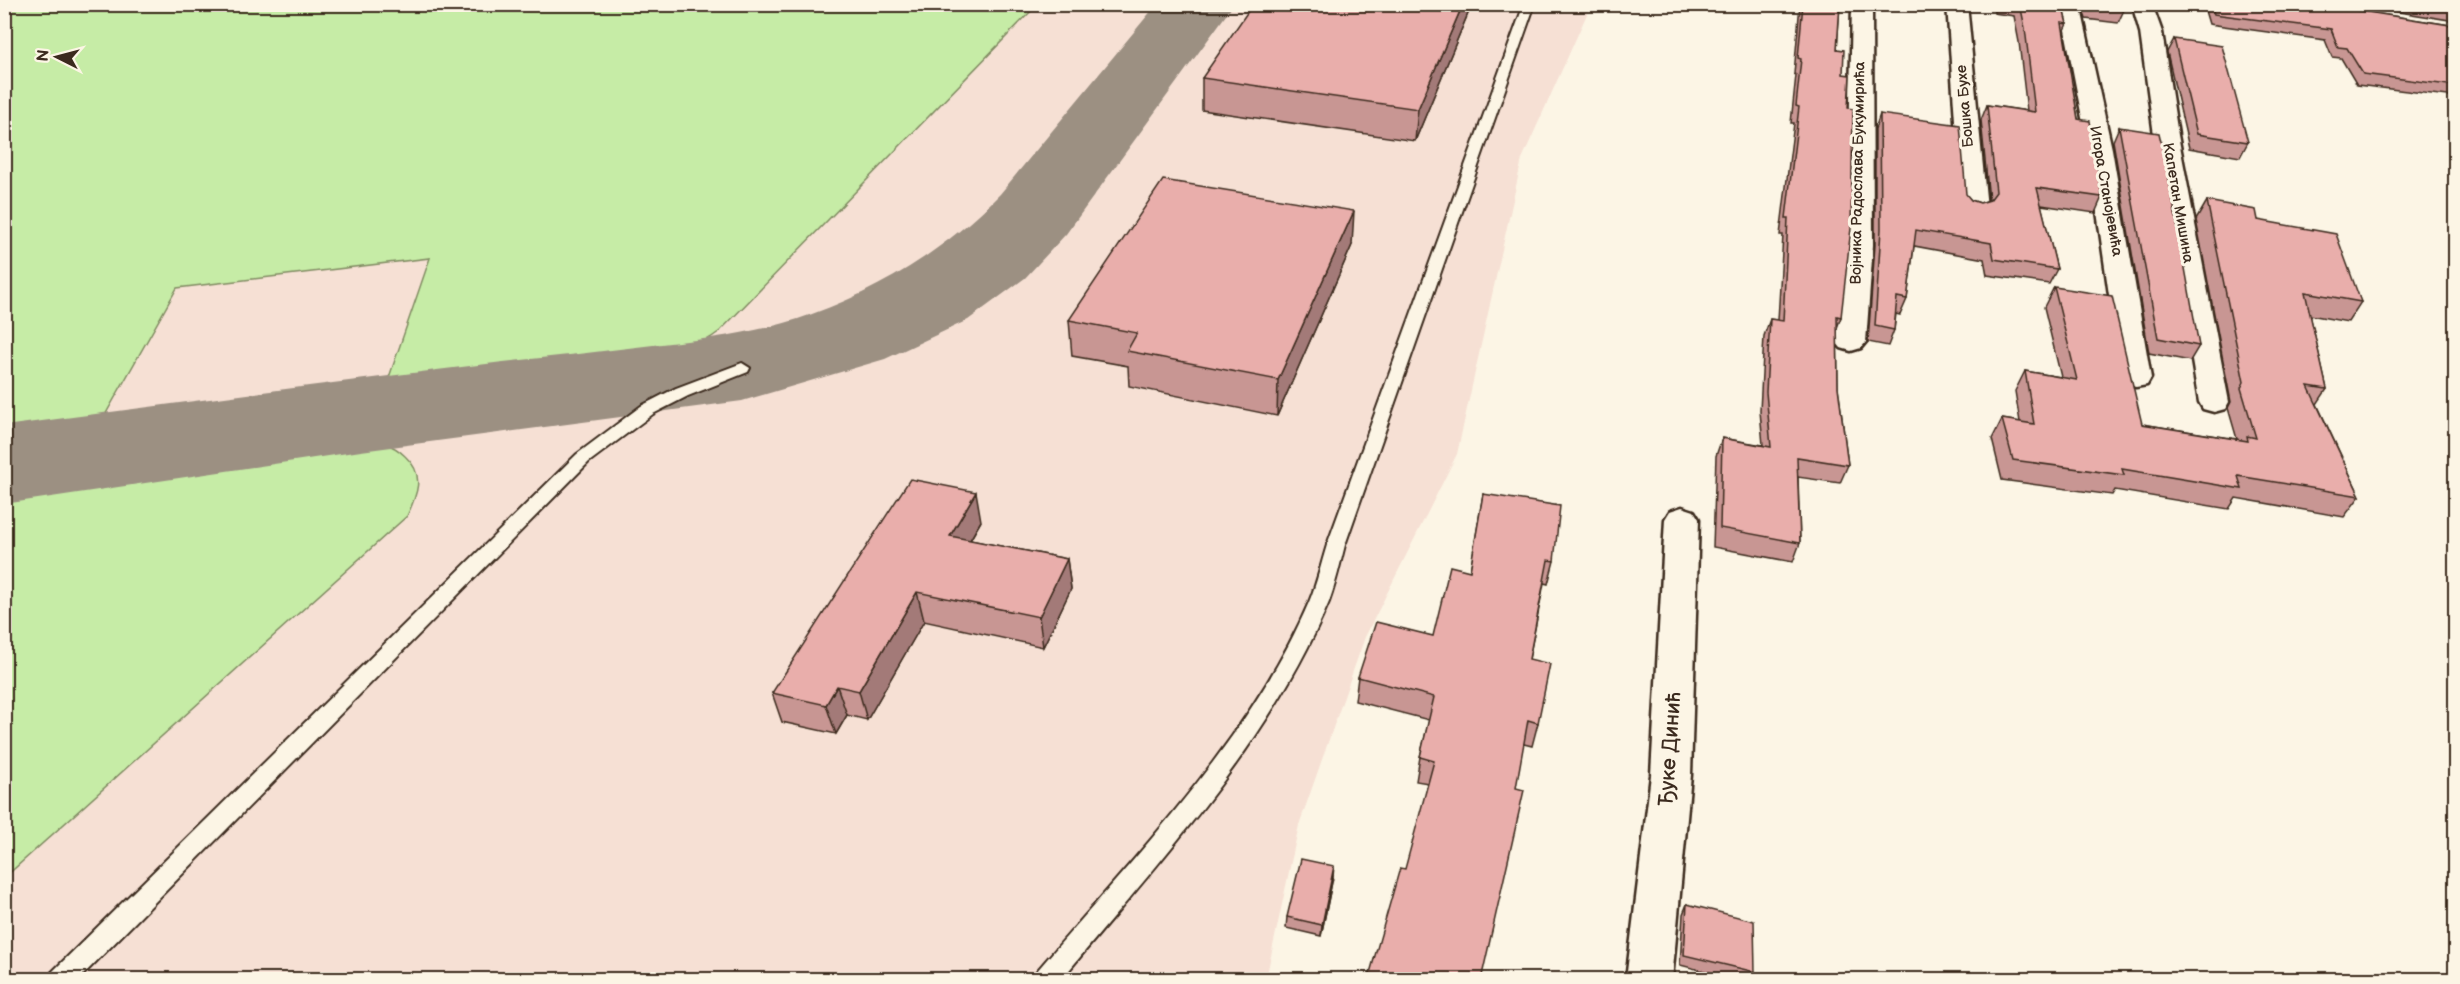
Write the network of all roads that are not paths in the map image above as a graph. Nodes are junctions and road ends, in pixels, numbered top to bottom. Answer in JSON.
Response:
{"nodes":[{"id":1,"x":1530,"y":4,"type":"edge"},
{"id":2,"x":1862,"y":4,"type":"edge"},
{"id":3,"x":1957,"y":4,"type":"edge"},
{"id":4,"x":2070,"y":4,"type":"edge"},
{"id":5,"x":2142,"y":4,"type":"edge"},
{"id":6,"x":1974,"y":208,"type":"edge"},
{"id":7,"x":1851,"y":342,"type":"dead end"},
{"id":8,"x":742,"y":368,"type":"dead end"},
{"id":9,"x":2136,"y":378,"type":"dead end"},
{"id":10,"x":2214,"y":402,"type":"dead end"},
{"id":11,"x":1682,"y":519,"type":"dead end"},
{"id":12,"x":61,"y":980,"type":"edge"},
{"id":13,"x":1045,"y":980,"type":"edge"},
{"id":14,"x":1649,"y":980,"type":"edge"}],
"edges":[{"from":1,"to":13,"type":"lane"},
{"from":2,"to":7,"type":"street","name":"Војника Радослава Букумирића"},
{"from":3,"to":6,"type":"street","name":"Бошка Бухе"},
{"from":4,"to":9,"type":"street","name":"Игора Станојевића"},
{"from":5,"to":10,"type":"street","name":"Капетан Мишина"},
{"from":8,"to":12,"type":"lane"},
{"from":11,"to":14,"type":"street","name":"Ђуке Динић"}]}
